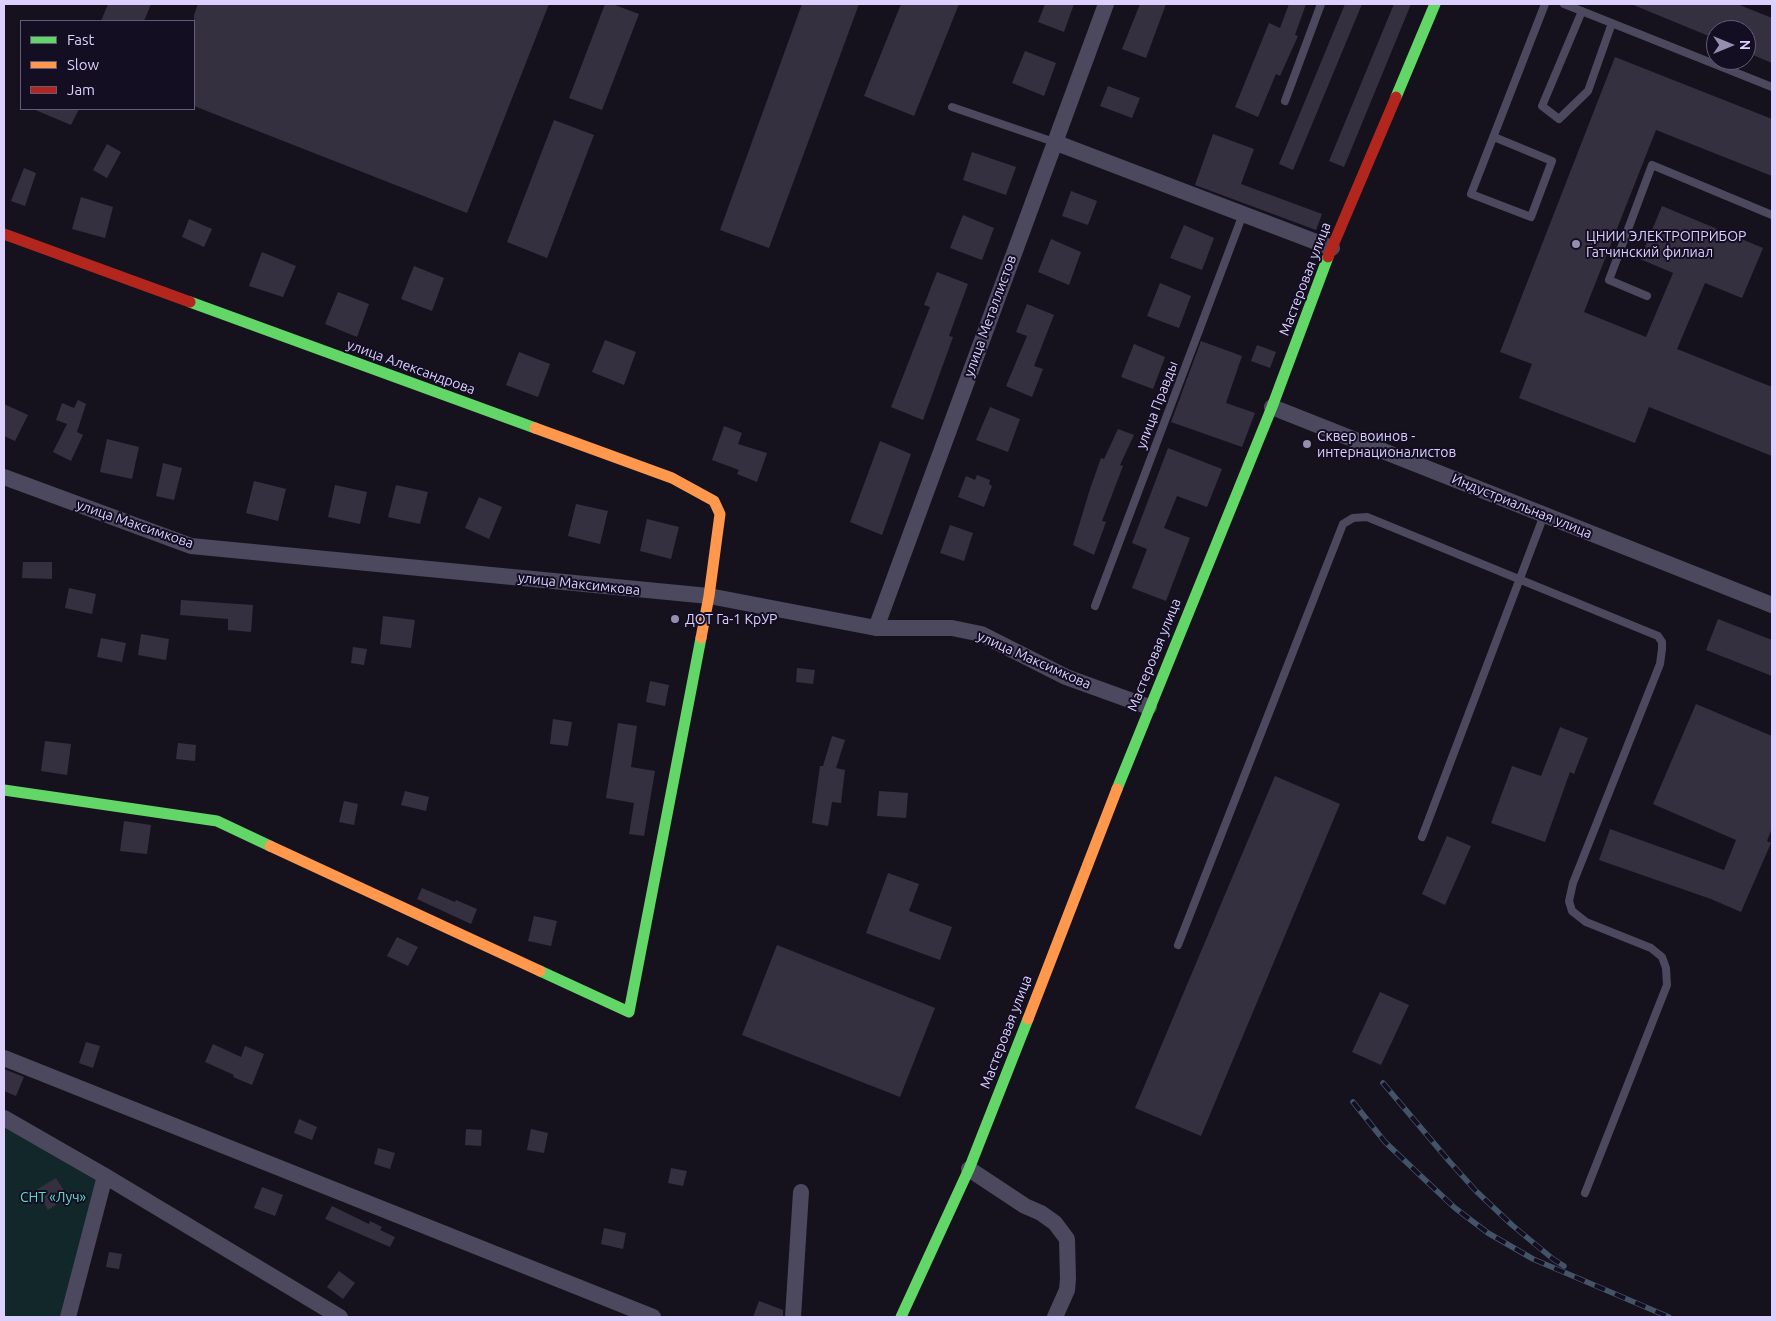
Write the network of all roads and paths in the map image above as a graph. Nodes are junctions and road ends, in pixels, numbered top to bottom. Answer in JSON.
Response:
{"nodes":[{"id":1,"x":1106,"y":4,"type":"edge"},
{"id":2,"x":1322,"y":4,"type":"edge"},
{"id":3,"x":1435,"y":4,"type":"edge"},
{"id":4,"x":1545,"y":4,"type":"edge"},
{"id":5,"x":1564,"y":4,"type":"edge"},
{"id":6,"x":1582,"y":11,"type":"junction"},
{"id":7,"x":1612,"y":23,"type":"junction"},
{"id":8,"x":1772,"y":87,"type":"edge"},
{"id":9,"x":1285,"y":101,"type":"dead end"},
{"id":10,"x":952,"y":107,"type":"dead end"},
{"id":11,"x":1494,"y":137,"type":"junction"},
{"id":12,"x":1054,"y":142,"type":"junction"},
{"id":13,"x":1243,"y":214,"type":"junction"},
{"id":14,"x":1772,"y":215,"type":"edge"},
{"id":15,"x":4,"y":234,"type":"edge"},
{"id":16,"x":1332,"y":248,"type":"junction"},
{"id":17,"x":1647,"y":296,"type":"dead end"},
{"id":18,"x":1272,"y":407,"type":"junction"},
{"id":19,"x":4,"y":477,"type":"edge"},
{"id":20,"x":1544,"y":514,"type":"junction"},
{"id":21,"x":1519,"y":579,"type":"junction"},
{"id":22,"x":709,"y":596,"type":"junction"},
{"id":23,"x":1772,"y":605,"type":"edge"},
{"id":24,"x":1095,"y":606,"type":"dead end"},
{"id":25,"x":876,"y":628,"type":"junction"},
{"id":26,"x":1148,"y":707,"type":"junction"},
{"id":27,"x":4,"y":790,"type":"edge"},
{"id":28,"x":1422,"y":837,"type":"dead end"},
{"id":29,"x":1178,"y":945,"type":"dead end"},
{"id":30,"x":4,"y":1058,"type":"edge"},
{"id":31,"x":4,"y":1118,"type":"edge"},
{"id":32,"x":970,"y":1169,"type":"junction"},
{"id":33,"x":105,"y":1176,"type":"junction"},
{"id":34,"x":801,"y":1192,"type":"dead end"},
{"id":35,"x":1585,"y":1193,"type":"dead end"},
{"id":36,"x":68,"y":1317,"type":"edge"},
{"id":37,"x":340,"y":1317,"type":"edge"},
{"id":38,"x":654,"y":1317,"type":"edge"},
{"id":39,"x":793,"y":1317,"type":"edge"},
{"id":40,"x":901,"y":1317,"type":"edge"},
{"id":41,"x":1055,"y":1317,"type":"edge"}],
"edges":[{"from":1,"to":12,"type":"street","name":"улица Металлистов"},
{"from":2,"to":9,"type":"lane"},
{"from":3,"to":16,"type":"street","name":"Мастеровая улица"},
{"from":4,"to":11,"type":"lane"},
{"from":5,"to":6,"type":"lane"},
{"from":6,"to":7,"type":"lane"},
{"from":6,"to":7,"type":"lane"},
{"from":7,"to":8,"type":"lane"},
{"from":10,"to":12,"type":"lane"},
{"from":11,"to":11,"type":"lane"},
{"from":12,"to":13,"type":"street"},
{"from":12,"to":25,"type":"street","name":"улица Металлистов"},
{"from":13,"to":16,"type":"street"},
{"from":13,"to":24,"type":"lane","name":"улица Правды"},
{"from":14,"to":17,"type":"lane"},
{"from":15,"to":22,"type":"street","name":"улица Александрова"},
{"from":16,"to":18,"type":"street","name":"Мастеровая улица"},
{"from":18,"to":20,"type":"street","name":"Индустриальная улица"},
{"from":18,"to":26,"type":"street","name":"Мастеровая улица"},
{"from":19,"to":22,"type":"street","name":"улица Максимкова"},
{"from":20,"to":21,"type":"lane"},
{"from":20,"to":23,"type":"street","name":"Индустриальная улица"},
{"from":21,"to":28,"type":"lane"},
{"from":21,"to":29,"type":"lane"},
{"from":21,"to":35,"type":"lane"},
{"from":22,"to":25,"type":"street","name":"улица Максимкова"},
{"from":22,"to":27,"type":"street","name":"улица Александрова"},
{"from":25,"to":26,"type":"street","name":"улица Максимкова"},
{"from":26,"to":32,"type":"street","name":"Мастеровая улица"},
{"from":30,"to":38,"type":"street"},
{"from":31,"to":33,"type":"street"},
{"from":32,"to":40,"type":"street","name":"Мастеровая улица"},
{"from":32,"to":41,"type":"street"},
{"from":33,"to":36,"type":"street"},
{"from":33,"to":37,"type":"street"},
{"from":34,"to":39,"type":"street"}]}
